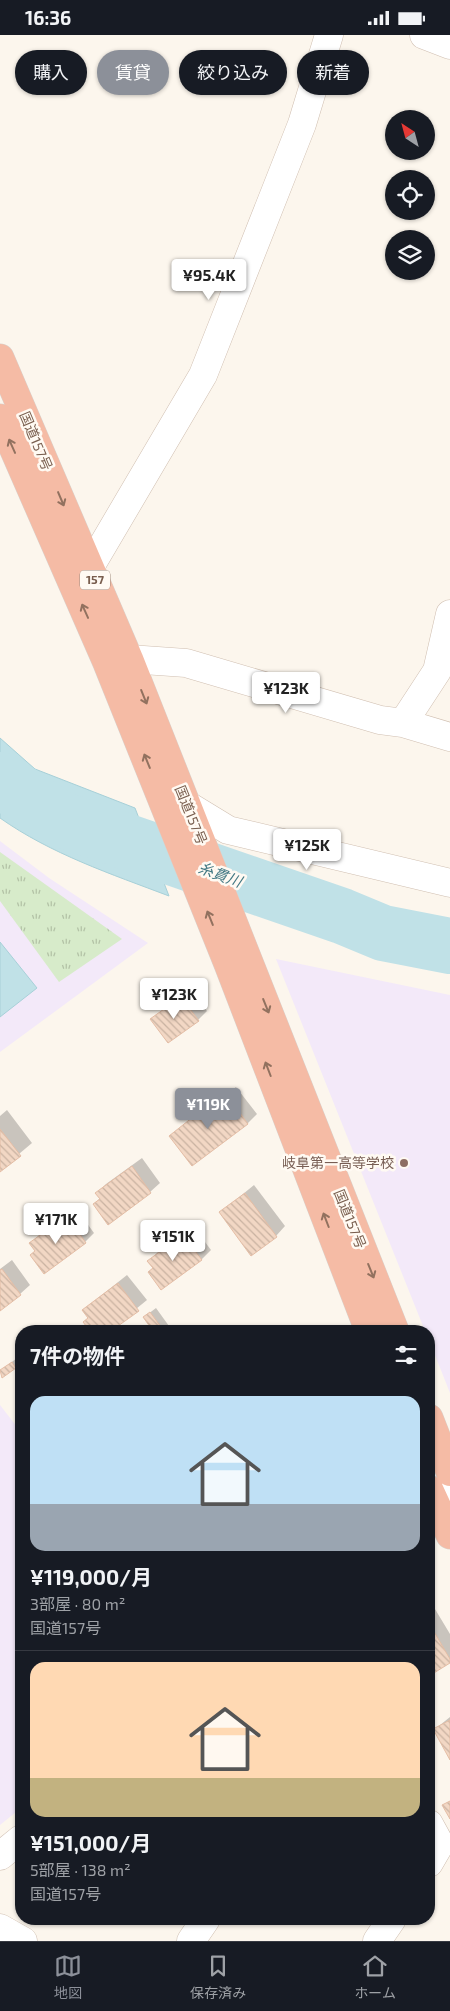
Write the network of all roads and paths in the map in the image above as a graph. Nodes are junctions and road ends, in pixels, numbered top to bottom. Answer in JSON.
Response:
{"nodes":[{"id":1,"x":329,"y":35,"type":"edge"},
{"id":2,"x":424,"y":35,"type":"edge"},
{"id":3,"x":450,"y":45,"type":"edge"},
{"id":4,"x":0,"y":358,"type":"edge"},
{"id":5,"x":0,"y":418,"type":"edge"},
{"id":6,"x":90,"y":567,"type":"junction"},
{"id":7,"x":450,"y":614,"type":"edge"},
{"id":8,"x":129,"y":659,"type":"junction"},
{"id":9,"x":444,"y":661,"type":"edge"},
{"id":10,"x":403,"y":723,"type":"junction"},
{"id":11,"x":450,"y":737,"type":"edge"},
{"id":12,"x":176,"y":806,"type":"junction"},
{"id":13,"x":450,"y":883,"type":"edge"},
{"id":14,"x":238,"y":962,"type":"junction"},
{"id":15,"x":366,"y":1325,"type":"edge"},
{"id":16,"x":391,"y":1325,"type":"edge"},
{"id":17,"x":435,"y":1433,"type":"edge"},
{"id":18,"x":450,"y":1472,"type":"edge"},
{"id":19,"x":436,"y":1500,"type":"edge"},
{"id":20,"x":450,"y":1535,"type":"edge"},
{"id":21,"x":435,"y":1835,"type":"edge"},
{"id":22,"x":15,"y":1844,"type":"edge"},
{"id":23,"x":435,"y":1853,"type":"edge"},
{"id":24,"x":0,"y":1856,"type":"edge"},
{"id":25,"x":202,"y":1925,"type":"edge"},
{"id":26,"x":388,"y":1925,"type":"edge"},
{"id":27,"x":0,"y":1928,"type":"edge"},
{"id":28,"x":23,"y":1941,"type":"edge"},
{"id":29,"x":191,"y":1941,"type":"edge"},
{"id":30,"x":377,"y":1941,"type":"edge"}],
"edges":[{"from":1,"to":6,"type":"street"},
{"from":2,"to":3,"type":"street"},
{"from":4,"to":6,"type":"highway","name":"国道157号","number":"157","one_way":true},
{"from":12,"to":5,"type":"highway","name":"国道157号","number":"157","one_way":true},
{"from":6,"to":8,"type":"highway","name":"国道157号","number":"157"},
{"from":7,"to":9,"type":"street"},
{"from":8,"to":10,"type":"street"},
{"from":8,"to":12,"type":"highway","name":"国道157号","number":"157","one_way":true},
{"from":9,"to":10,"type":"street"},
{"from":10,"to":11,"type":"street"},
{"from":12,"to":13,"type":"street"},
{"from":12,"to":14,"type":"highway","name":"国道157号","number":"157"},
{"from":15,"to":14,"type":"highway","name":"国道157号","number":"157","one_way":true},
{"from":14,"to":16,"type":"highway","name":"国道157号","number":"157","one_way":true},
{"from":17,"to":18,"type":"highway"},
{"from":19,"to":20,"type":"highway"},
{"from":21,"to":23,"type":"street"},
{"from":22,"to":24,"type":"street"},
{"from":25,"to":29,"type":"street"},
{"from":26,"to":30,"type":"street"},
{"from":27,"to":28,"type":"street"}]}
